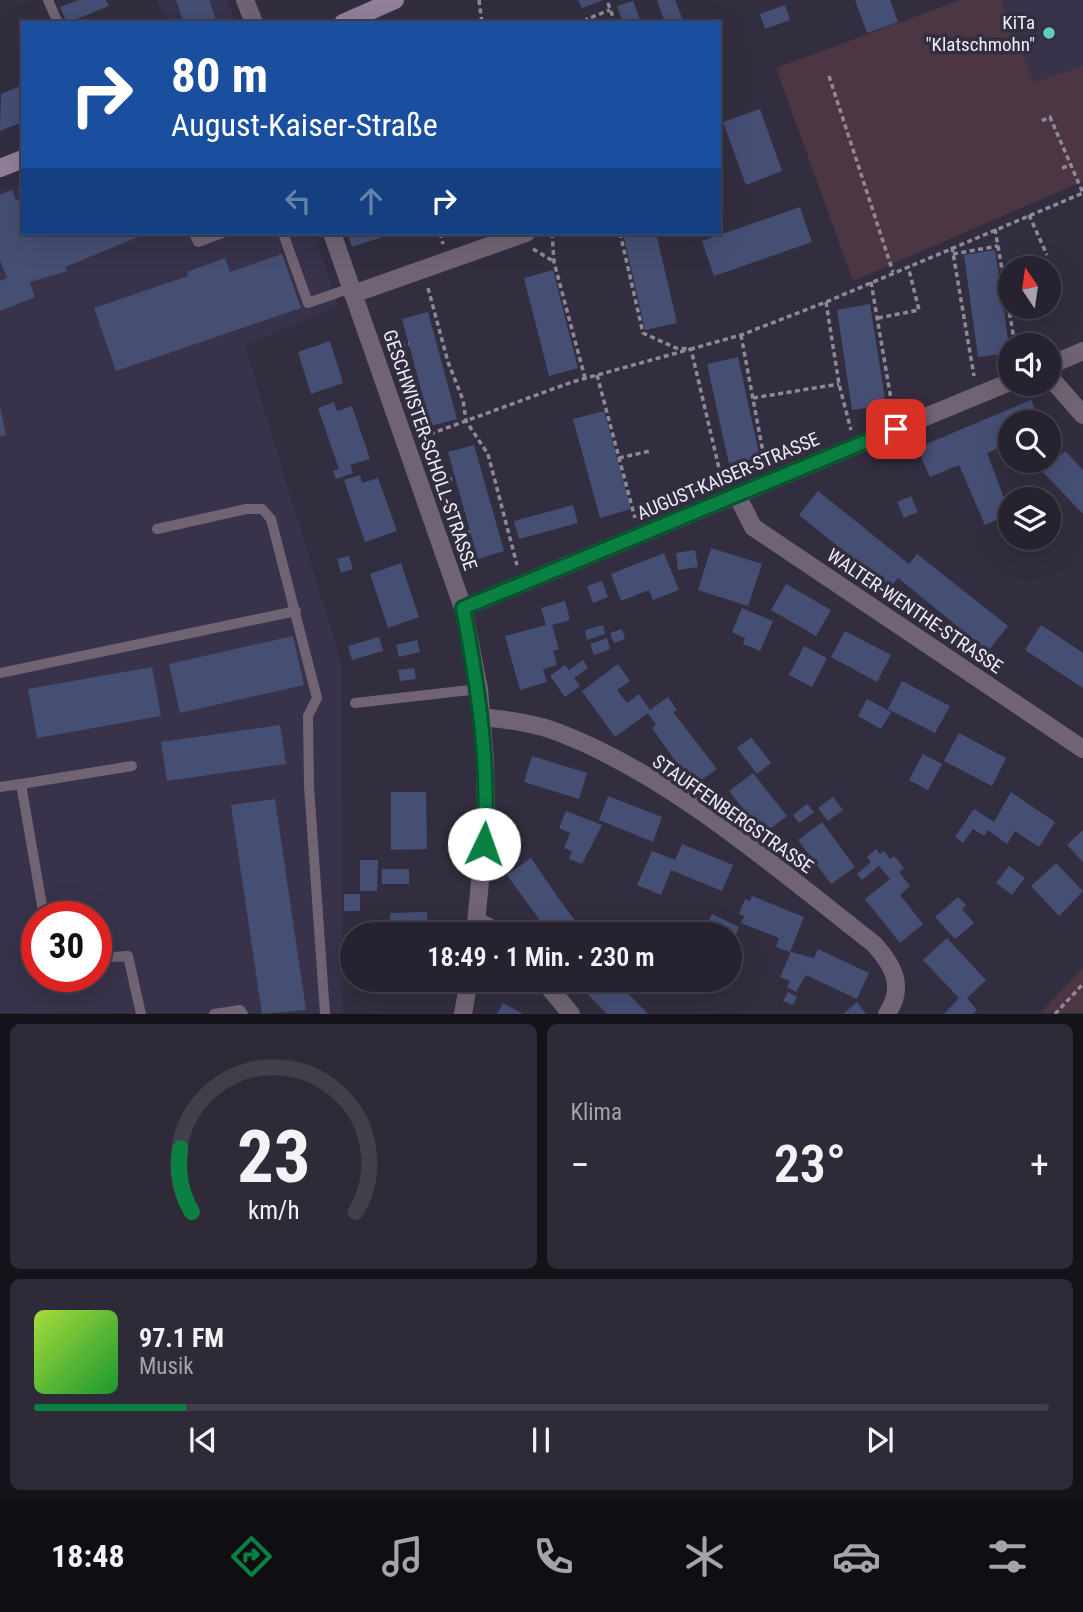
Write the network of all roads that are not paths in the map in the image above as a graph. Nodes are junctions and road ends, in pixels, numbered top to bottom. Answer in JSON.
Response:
{"nodes":[{"id":1,"x":48,"y":0,"type":"edge"},
{"id":2,"x":245,"y":0,"type":"edge"},
{"id":3,"x":395,"y":0,"type":"edge"},
{"id":4,"x":375,"y":4,"type":"edge"},
{"id":5,"x":57,"y":21,"type":"edge"},
{"id":6,"x":253,"y":21,"type":"edge"},
{"id":7,"x":346,"y":21,"type":"edge"},
{"id":8,"x":21,"y":160,"type":"edge"},
{"id":9,"x":0,"y":168,"type":"edge"},
{"id":10,"x":195,"y":235,"type":"edge"},
{"id":11,"x":217,"y":235,"type":"edge"},
{"id":12,"x":285,"y":235,"type":"edge"},
{"id":13,"x":333,"y":235,"type":"edge"},
{"id":14,"x":520,"y":235,"type":"edge"},
{"id":15,"x":352,"y":291,"type":"junction"},
{"id":16,"x":1083,"y":351,"type":"edge"},
{"id":17,"x":1061,"y":360,"type":"edge"},
{"id":18,"x":998,"y":387,"type":"edge"},
{"id":19,"x":1061,"y":390,"type":"edge"},
{"id":20,"x":1083,"y":415,"type":"edge"},
{"id":21,"x":732,"y":497,"type":"junction"},
{"id":22,"x":157,"y":529,"type":"dead end"},
{"id":23,"x":463,"y":608,"type":"junction"},
{"id":24,"x":296,"y":611,"type":"junction"},
{"id":25,"x":0,"y":673,"type":"edge"},
{"id":26,"x":479,"y":689,"type":"junction"},
{"id":27,"x":355,"y":703,"type":"dead end"},
{"id":28,"x":482,"y":717,"type":"junction"},
{"id":29,"x":1083,"y":750,"type":"edge"},
{"id":30,"x":132,"y":766,"type":"dead end"},
{"id":31,"x":21,"y":784,"type":"junction"},
{"id":32,"x":0,"y":787,"type":"edge"},
{"id":33,"x":41,"y":901,"type":"edge"},
{"id":34,"x":477,"y":922,"type":"edge"},
{"id":35,"x":112,"y":957,"type":"edge"},
{"id":36,"x":467,"y":992,"type":"edge"},
{"id":37,"x":553,"y":992,"type":"edge"},
{"id":38,"x":141,"y":1013,"type":"edge"},
{"id":39,"x":214,"y":1013,"type":"edge"},
{"id":40,"x":243,"y":1013,"type":"edge"},
{"id":41,"x":325,"y":1013,"type":"edge"},
{"id":42,"x":463,"y":1013,"type":"edge"},
{"id":43,"x":571,"y":1013,"type":"edge"},
{"id":44,"x":887,"y":1013,"type":"edge"}],
"edges":[{"from":1,"to":5,"type":"lane"},
{"from":2,"to":6,"type":"street"},
{"from":3,"to":4,"type":"street"},
{"from":4,"to":7,"type":"street"},
{"from":8,"to":9,"type":"street"},
{"from":10,"to":11,"type":"lane"},
{"from":12,"to":15,"type":"lane"},
{"from":13,"to":15,"type":"street","name":"GESCHWISTER-SCHOLL-STRASSE"},
{"from":14,"to":15,"type":"street"},
{"from":15,"to":23,"type":"street","name":"GESCHWISTER-SCHOLL-STRASSE"},
{"from":16,"to":17,"type":"street"},
{"from":18,"to":21,"type":"street","name":"AUGUST-KAISER-STRASSE"},
{"from":19,"to":20,"type":"street"},
{"from":21,"to":23,"type":"street","name":"AUGUST-KAISER-STRASSE"},
{"from":21,"to":29,"type":"street","name":"WALTER-WENTHE-STRASSE"},
{"from":22,"to":24,"type":"lane"},
{"from":23,"to":26,"type":"street","name":"GESCHWISTER-SCHOLL-STRASSE"},
{"from":24,"to":25,"type":"lane"},
{"from":24,"to":41,"type":"lane"},
{"from":26,"to":27,"type":"lane"},
{"from":26,"to":28,"type":"street","name":"GESCHWISTER-SCHOLL-STRASSE"},
{"from":28,"to":34,"type":"street","name":"GESCHWISTER-SCHOLL-STRASSE"},
{"from":28,"to":44,"type":"street","name":"STAUFFENBERGSTRASSE"},
{"from":30,"to":31,"type":"lane"},
{"from":31,"to":32,"type":"lane"},
{"from":31,"to":33,"type":"lane"},
{"from":35,"to":38,"type":"lane"},
{"from":36,"to":42,"type":"street"},
{"from":37,"to":43,"type":"street"},
{"from":39,"to":40,"type":"lane"}]}
